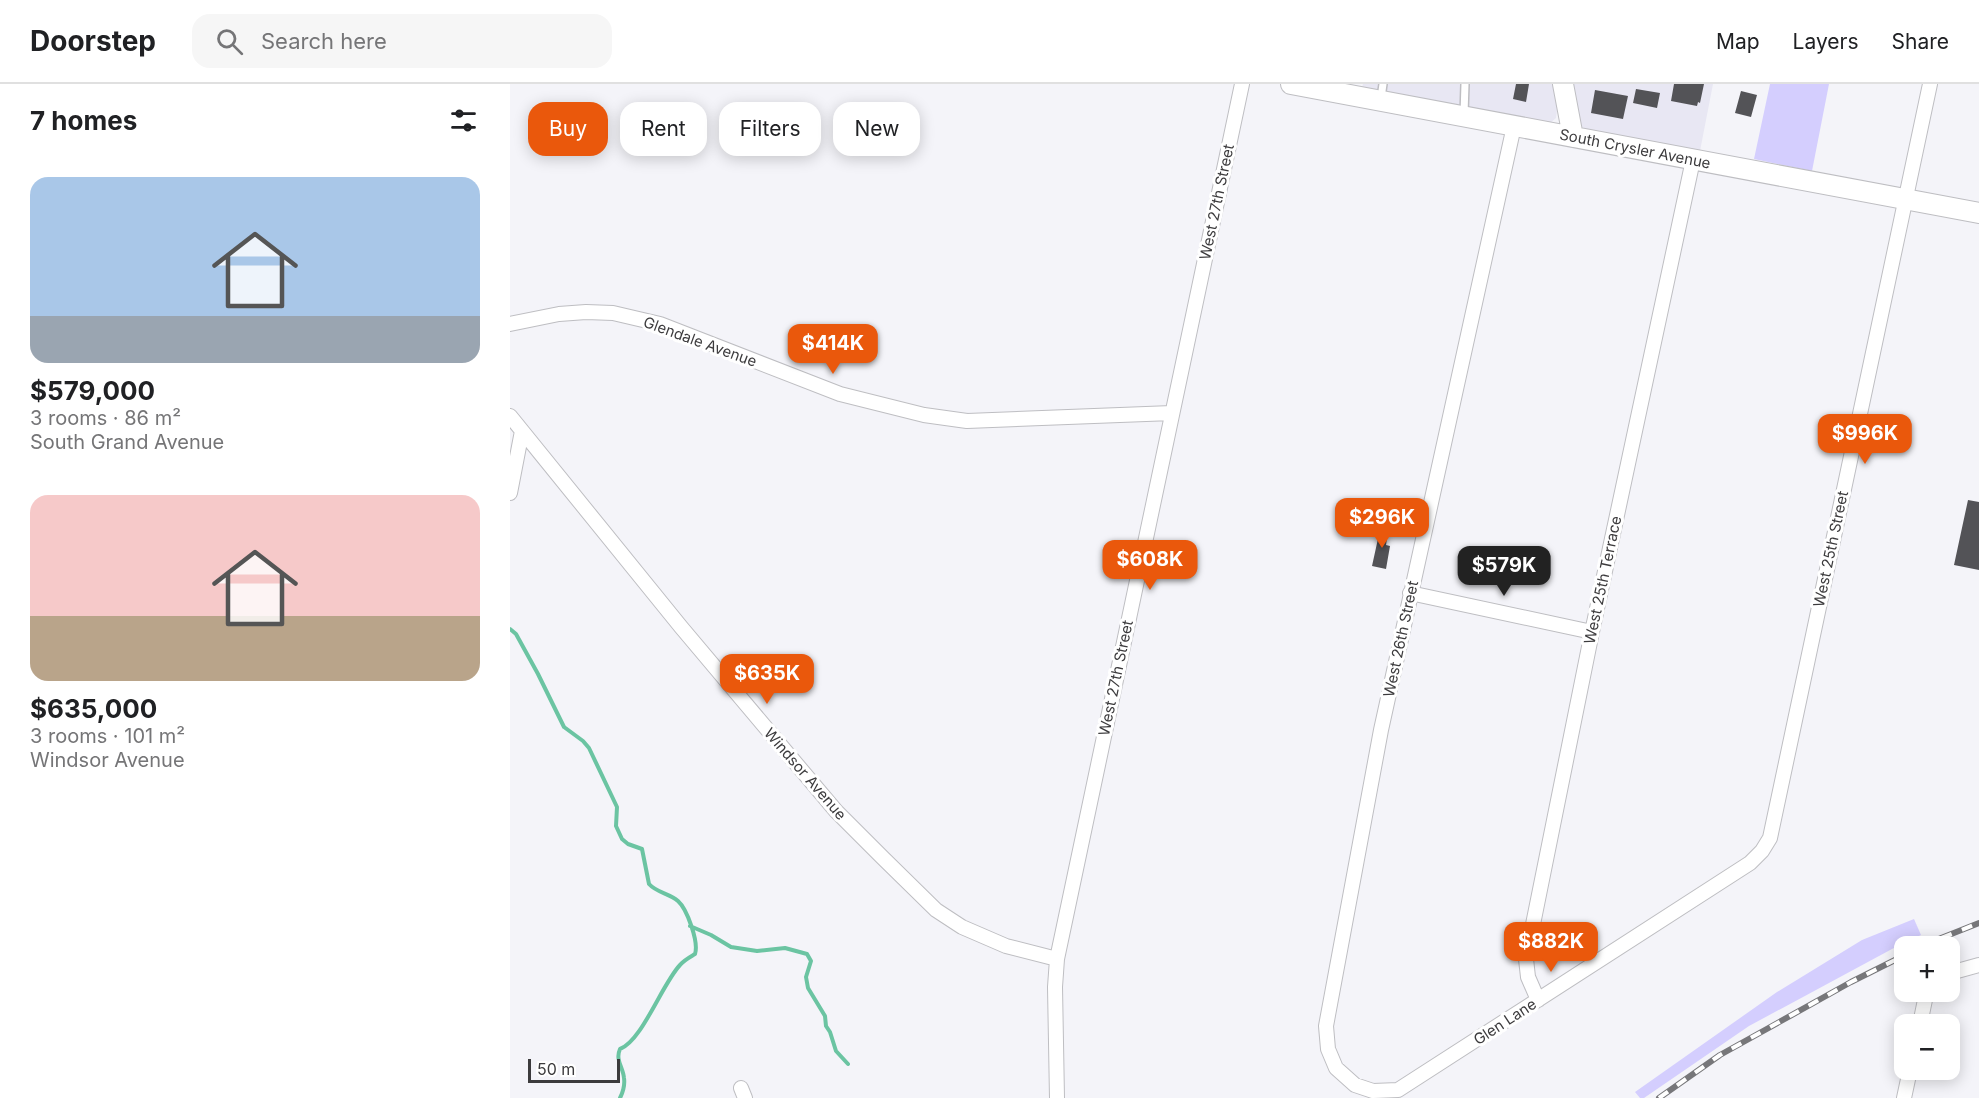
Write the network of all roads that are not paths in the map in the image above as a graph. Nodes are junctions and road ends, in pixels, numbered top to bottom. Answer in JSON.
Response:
{"nodes":[{"id":1,"x":1242,"y":84,"type":"edge"},
{"id":2,"x":1292,"y":84,"type":"edge"},
{"id":3,"x":1465,"y":84,"type":"edge"},
{"id":4,"x":1563,"y":84,"type":"edge"},
{"id":5,"x":1930,"y":84,"type":"edge"},
{"id":6,"x":1382,"y":92,"type":"edge"},
{"id":7,"x":1464,"y":117,"type":"junction"},
{"id":8,"x":1514,"y":126,"type":"junction"},
{"id":9,"x":1573,"y":137,"type":"junction"},
{"id":10,"x":1693,"y":160,"type":"junction"},
{"id":11,"x":1905,"y":199,"type":"junction"},
{"id":12,"x":1979,"y":213,"type":"edge"},
{"id":13,"x":510,"y":324,"type":"edge"},
{"id":14,"x":1172,"y":413,"type":"junction"},
{"id":15,"x":510,"y":416,"type":"edge"},
{"id":16,"x":522,"y":431,"type":"junction"},
{"id":17,"x":510,"y":493,"type":"edge"},
{"id":18,"x":1410,"y":593,"type":"junction"},
{"id":19,"x":1592,"y":632,"type":"junction"},
{"id":20,"x":1770,"y":838,"type":"joint"},
{"id":21,"x":1057,"y":959,"type":"junction"},
{"id":22,"x":1979,"y":965,"type":"edge"},
{"id":23,"x":1960,"y":970,"type":"edge"},
{"id":24,"x":1538,"y":1000,"type":"junction"},
{"id":25,"x":1328,"y":1049,"type":"joint"},
{"id":26,"x":1908,"y":1080,"type":"edge"},
{"id":27,"x":1057,"y":1098,"type":"edge"},
{"id":28,"x":1904,"y":1098,"type":"edge"}],
"edges":[{"from":1,"to":14,"type":"street","name":"West 27th Street"},
{"from":2,"to":6,"type":"main road","name":"South Crysler Avenue"},
{"from":3,"to":7,"type":"lane"},
{"from":4,"to":9,"type":"main road"},
{"from":5,"to":11,"type":"street","name":"West 25th Street"},
{"from":6,"to":7,"type":"main road","name":"South Crysler Avenue"},
{"from":7,"to":8,"type":"main road","name":"South Crysler Avenue"},
{"from":8,"to":9,"type":"main road","name":"South Crysler Avenue"},
{"from":8,"to":18,"type":"street","name":"West 26th Street"},
{"from":9,"to":10,"type":"main road","name":"South Crysler Avenue"},
{"from":10,"to":11,"type":"main road","name":"South Crysler Avenue"},
{"from":10,"to":19,"type":"street","name":"West 25th Terrace"},
{"from":11,"to":12,"type":"main road","name":"South Crysler Avenue"},
{"from":11,"to":20,"type":"street","name":"West 25th Street"},
{"from":13,"to":14,"type":"street","name":"Glendale Avenue"},
{"from":14,"to":21,"type":"street","name":"West 27th Street"},
{"from":15,"to":16,"type":"street","name":"Windsor Avenue"},
{"from":16,"to":17,"type":"street"},
{"from":16,"to":21,"type":"street","name":"Windsor Avenue"},
{"from":18,"to":19,"type":"street"},
{"from":18,"to":25,"type":"street","name":"West 26th Street"},
{"from":19,"to":24,"type":"street","name":"West 25th Terrace"},
{"from":20,"to":24,"type":"street","name":"Glen Lane"},
{"from":21,"to":27,"type":"street","name":"West 27th Street"},
{"from":22,"to":23,"type":"street"},
{"from":24,"to":25,"type":"street","name":"Glen Lane"},
{"from":26,"to":28,"type":"street"}]}
